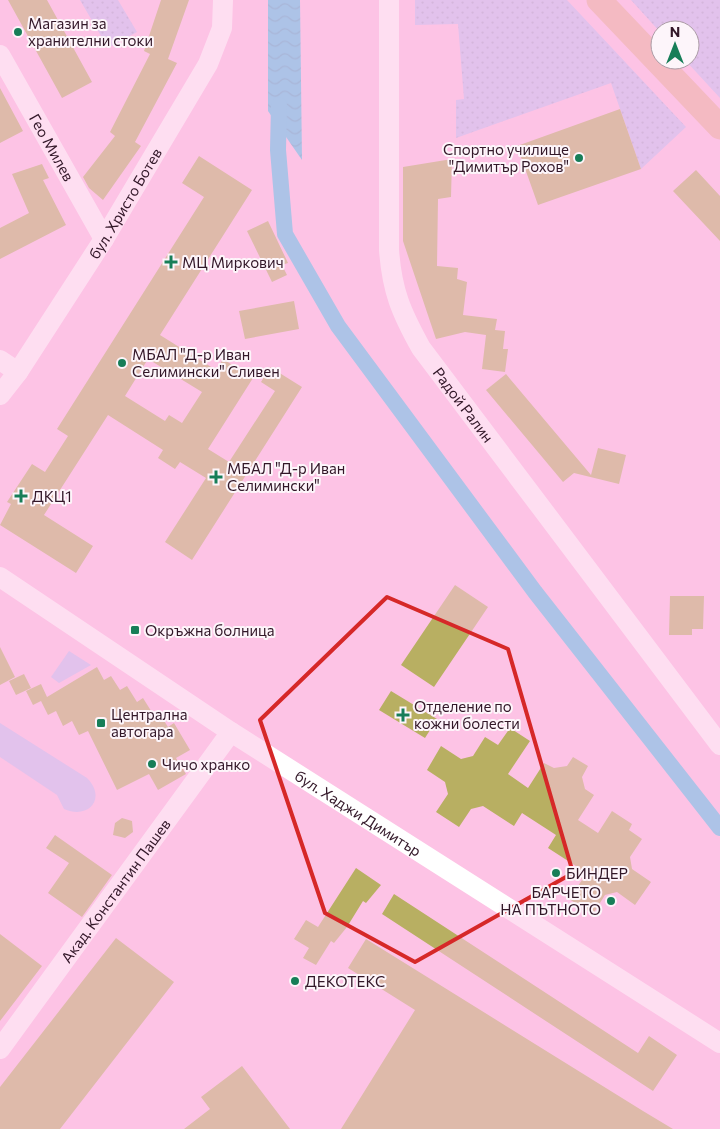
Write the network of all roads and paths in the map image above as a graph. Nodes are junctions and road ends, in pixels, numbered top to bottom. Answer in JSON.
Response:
{"nodes":[{"id":1,"x":223,"y":0,"type":"edge"},
{"id":2,"x":389,"y":0,"type":"edge"},
{"id":3,"x":598,"y":0,"type":"edge"},
{"id":4,"x":0,"y":55,"type":"edge"},
{"id":5,"x":720,"y":128,"type":"edge"},
{"id":6,"x":104,"y":239,"type":"junction"},
{"id":7,"x":0,"y":360,"type":"edge"},
{"id":8,"x":18,"y":372,"type":"junction"},
{"id":9,"x":0,"y":394,"type":"edge"},
{"id":10,"x":0,"y":577,"type":"edge"},
{"id":11,"x":231,"y":732,"type":"junction"},
{"id":12,"x":720,"y":745,"type":"edge"},
{"id":13,"x":720,"y":1043,"type":"edge"},
{"id":14,"x":0,"y":1049,"type":"edge"}],
"edges":[{"from":1,"to":6,"type":"street","name":"бул. Христо Ботев"},
{"from":2,"to":12,"type":"street","name":"Радой Ралин"},
{"from":3,"to":5,"type":"main road"},
{"from":4,"to":6,"type":"street","name":"Гео Милев"},
{"from":6,"to":8,"type":"street","name":"бул. Христо Ботев"},
{"from":7,"to":8,"type":"street"},
{"from":8,"to":9,"type":"street","name":"бул. Христо Ботев"},
{"from":10,"to":11,"type":"street","name":"бул. Хаджи Димитър"},
{"from":11,"to":13,"type":"street","name":"бул. Хаджи Димитър"},
{"from":11,"to":14,"type":"street","name":"Акад. Константин Пашев"}]}
